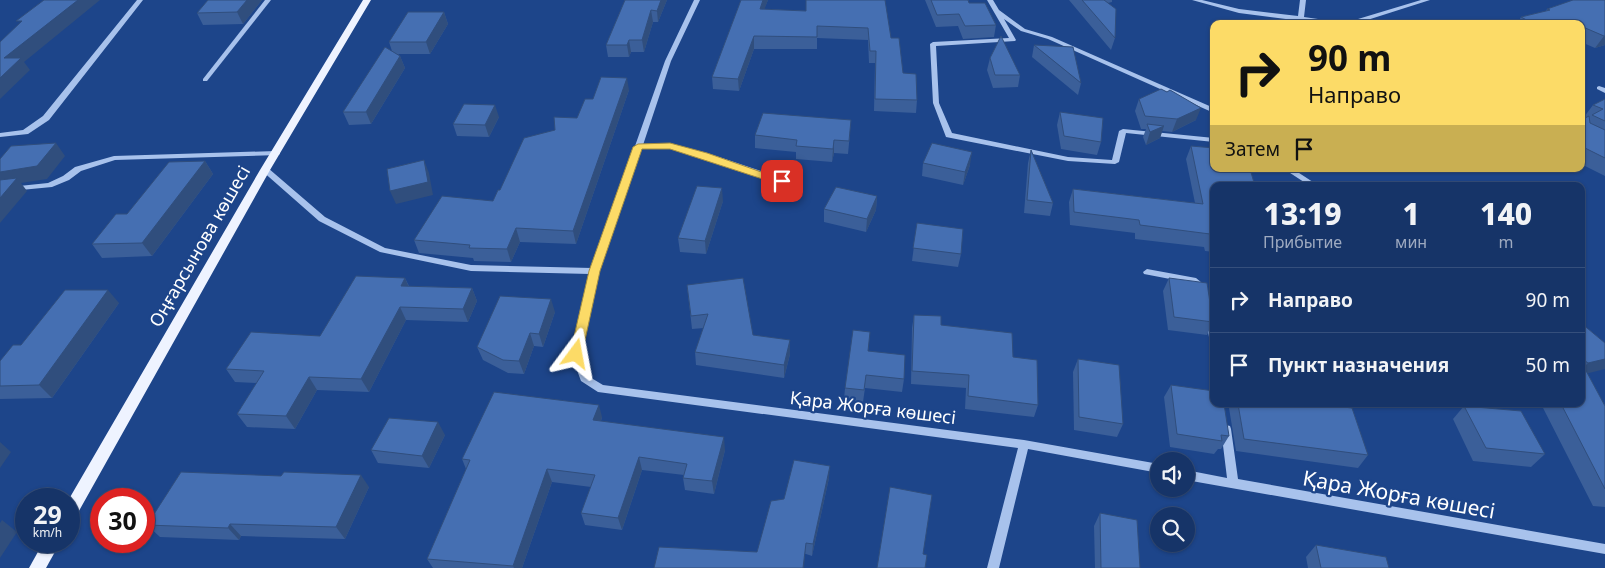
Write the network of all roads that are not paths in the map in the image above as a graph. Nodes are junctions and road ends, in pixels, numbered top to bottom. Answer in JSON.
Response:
{"nodes":[{"id":1,"x":140,"y":0,"type":"edge"},
{"id":2,"x":268,"y":0,"type":"edge"},
{"id":3,"x":367,"y":0,"type":"edge"},
{"id":4,"x":697,"y":0,"type":"edge"},
{"id":5,"x":990,"y":0,"type":"edge"},
{"id":6,"x":1195,"y":0,"type":"edge"},
{"id":7,"x":1302,"y":0,"type":"edge"},
{"id":8,"x":1427,"y":0,"type":"edge"},
{"id":9,"x":996,"y":11,"type":"junction"},
{"id":10,"x":1301,"y":18,"type":"junction"},
{"id":11,"x":1313,"y":20,"type":"edge"},
{"id":12,"x":1362,"y":20,"type":"edge"},
{"id":13,"x":205,"y":80,"type":"dead end"},
{"id":14,"x":1210,"y":109,"type":"edge"},
{"id":15,"x":0,"y":135,"type":"edge"},
{"id":16,"x":1210,"y":140,"type":"edge"},
{"id":17,"x":638,"y":147,"type":"junction"},
{"id":18,"x":276,"y":153,"type":"junction"},
{"id":19,"x":265,"y":170,"type":"junction"},
{"id":20,"x":1293,"y":172,"type":"edge"},
{"id":21,"x":782,"y":181,"type":"dead end"},
{"id":22,"x":1309,"y":182,"type":"edge"},
{"id":23,"x":0,"y":190,"type":"edge"},
{"id":24,"x":595,"y":271,"type":"junction"},
{"id":25,"x":1148,"y":272,"type":"dead end"},
{"id":26,"x":1210,"y":305,"type":"edge"},
{"id":27,"x":1225,"y":422,"type":"edge"},
{"id":28,"x":1024,"y":444,"type":"junction"},
{"id":29,"x":1150,"y":467,"type":"edge"},
{"id":30,"x":1195,"y":477,"type":"edge"},
{"id":31,"x":1232,"y":484,"type":"junction"},
{"id":32,"x":80,"y":494,"type":"edge"},
{"id":33,"x":1605,"y":549,"type":"edge"},
{"id":34,"x":46,"y":553,"type":"edge"},
{"id":35,"x":37,"y":568,"type":"edge"},
{"id":36,"x":993,"y":568,"type":"edge"}],
"edges":[{"from":1,"to":15,"type":"street"},
{"from":2,"to":13,"type":"street"},
{"from":3,"to":18,"type":"main road","name":"Оңғарсынова көшесі"},
{"from":4,"to":17,"type":"street"},
{"from":5,"to":9,"type":"street"},
{"from":6,"to":10,"type":"street"},
{"from":7,"to":10,"type":"street"},
{"from":8,"to":12,"type":"street"},
{"from":9,"to":14,"type":"street"},
{"from":9,"to":16,"type":"street"},
{"from":10,"to":11,"type":"street"},
{"from":17,"to":21,"type":"street"},
{"from":17,"to":24,"type":"street"},
{"from":18,"to":19,"type":"main road","name":"Оңғарсынова көшесі"},
{"from":18,"to":23,"type":"street"},
{"from":19,"to":24,"type":"street"},
{"from":19,"to":32,"type":"main road","name":"Оңғарсынова көшесі"},
{"from":20,"to":22,"type":"street"},
{"from":24,"to":28,"type":"street","name":"Қара Жорға көшесі"},
{"from":25,"to":26,"type":"street"},
{"from":27,"to":31,"type":"street"},
{"from":28,"to":29,"type":"street","name":"Қара Жорға көшесі"},
{"from":28,"to":36,"type":"street"},
{"from":30,"to":31,"type":"street","name":"Қара Жорға көшесі"},
{"from":31,"to":33,"type":"street","name":"Қара Жорға көшесі"},
{"from":34,"to":35,"type":"main road"}]}
